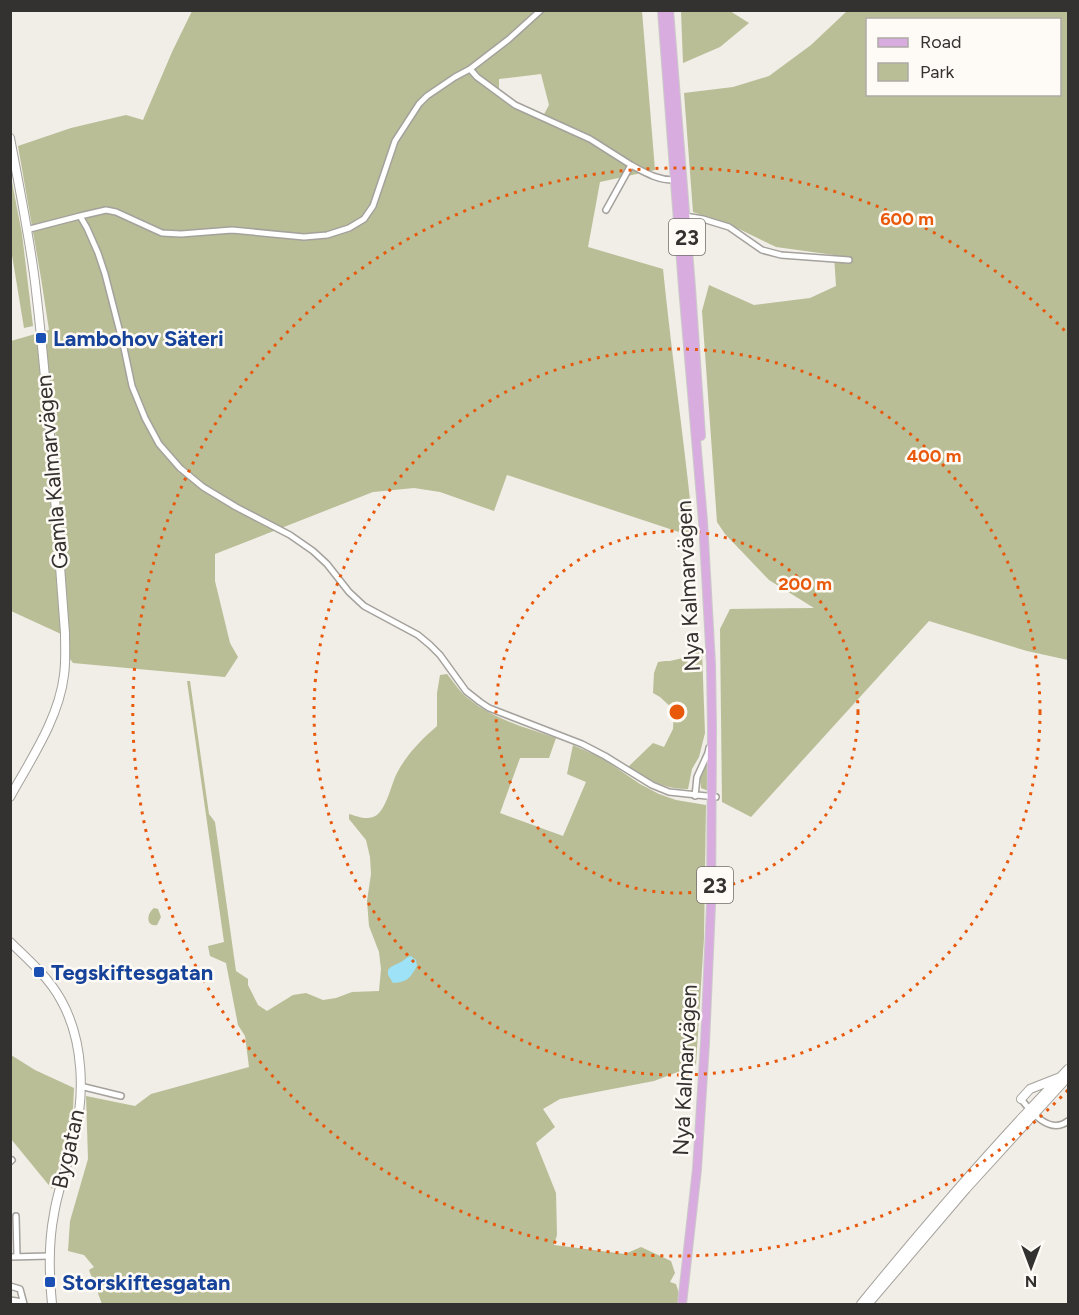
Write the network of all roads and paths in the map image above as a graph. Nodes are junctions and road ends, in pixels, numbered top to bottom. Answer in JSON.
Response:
{"nodes":[{"id":1,"x":541,"y":10,"type":"edge"},
{"id":2,"x":662,"y":10,"type":"edge"},
{"id":3,"x":669,"y":10,"type":"edge"},
{"id":4,"x":471,"y":69,"type":"junction"},
{"id":5,"x":10,"y":138,"type":"edge"},
{"id":6,"x":631,"y":165,"type":"junction"},
{"id":7,"x":674,"y":180,"type":"junction"},
{"id":8,"x":606,"y":210,"type":"dead end"},
{"id":9,"x":80,"y":216,"type":"junction"},
{"id":10,"x":685,"y":216,"type":"junction"},
{"id":11,"x":26,"y":230,"type":"junction"},
{"id":12,"x":849,"y":260,"type":"dead end"},
{"id":13,"x":712,"y":729,"type":"junction"},
{"id":14,"x":695,"y":796,"type":"junction"},
{"id":15,"x":10,"y":797,"type":"edge"},
{"id":16,"x":714,"y":797,"type":"junction"},
{"id":17,"x":10,"y":942,"type":"edge"},
{"id":18,"x":1068,"y":1069,"type":"edge"},
{"id":19,"x":1068,"y":1077,"type":"edge"},
{"id":20,"x":1059,"y":1078,"type":"junction"},
{"id":21,"x":80,"y":1086,"type":"junction"},
{"id":22,"x":121,"y":1096,"type":"dead end"},
{"id":23,"x":1021,"y":1099,"type":"joint"},
{"id":24,"x":1032,"y":1112,"type":"junction"},
{"id":25,"x":1068,"y":1121,"type":"edge"},
{"id":26,"x":16,"y":1216,"type":"dead end"},
{"id":27,"x":49,"y":1256,"type":"junction"},
{"id":28,"x":14,"y":1257,"type":"edge"},
{"id":29,"x":10,"y":1286,"type":"edge"},
{"id":30,"x":10,"y":1300,"type":"edge"},
{"id":31,"x":23,"y":1303,"type":"edge"},
{"id":32,"x":52,"y":1305,"type":"edge"},
{"id":33,"x":684,"y":1305,"type":"edge"},
{"id":34,"x":861,"y":1305,"type":"edge"},
{"id":35,"x":868,"y":1305,"type":"edge"}],
"edges":[{"from":1,"to":4,"type":"street"},
{"from":2,"to":7,"type":"main road","name":"Nya Kalmarvägen","number":"23"},
{"from":3,"to":10,"type":"main road","name":"Nya Kalmarvägen","number":"23"},
{"from":4,"to":6,"type":"street"},
{"from":4,"to":9,"type":"street"},
{"from":5,"to":11,"type":"street","name":"Gamla Kalmarvägen"},
{"from":6,"to":7,"type":"street"},
{"from":6,"to":8,"type":"street"},
{"from":7,"to":13,"type":"main road","name":"Nya Kalmarvägen","number":"23"},
{"from":9,"to":11,"type":"street"},
{"from":9,"to":14,"type":"street"},
{"from":10,"to":12,"type":"street"},
{"from":10,"to":16,"type":"main road","name":"Nya Kalmarvägen","number":"23"},
{"from":11,"to":15,"type":"street","name":"Gamla Kalmarvägen"},
{"from":13,"to":14,"type":"street"},
{"from":13,"to":16,"type":"main road","name":"Nya Kalmarvägen","number":"23"},
{"from":14,"to":16,"type":"street"},
{"from":16,"to":33,"type":"main road","name":"Nya Kalmarvägen","number":"23"},
{"from":17,"to":21,"type":"street","name":"Bygatan"},
{"from":18,"to":20,"type":"street"},
{"from":19,"to":24,"type":"street"},
{"from":20,"to":23,"type":"street"},
{"from":20,"to":24,"type":"street"},
{"from":21,"to":22,"type":"street"},
{"from":21,"to":27,"type":"street","name":"Bygatan"},
{"from":23,"to":24,"type":"street"},
{"from":24,"to":25,"type":"street"},
{"from":24,"to":34,"type":"street"},
{"from":24,"to":35,"type":"street"},
{"from":26,"to":28,"type":"street"},
{"from":27,"to":28,"type":"street"},
{"from":27,"to":32,"type":"street","name":"Bygatan"},
{"from":29,"to":31,"type":"street"},
{"from":30,"to":31,"type":"street"}]}
